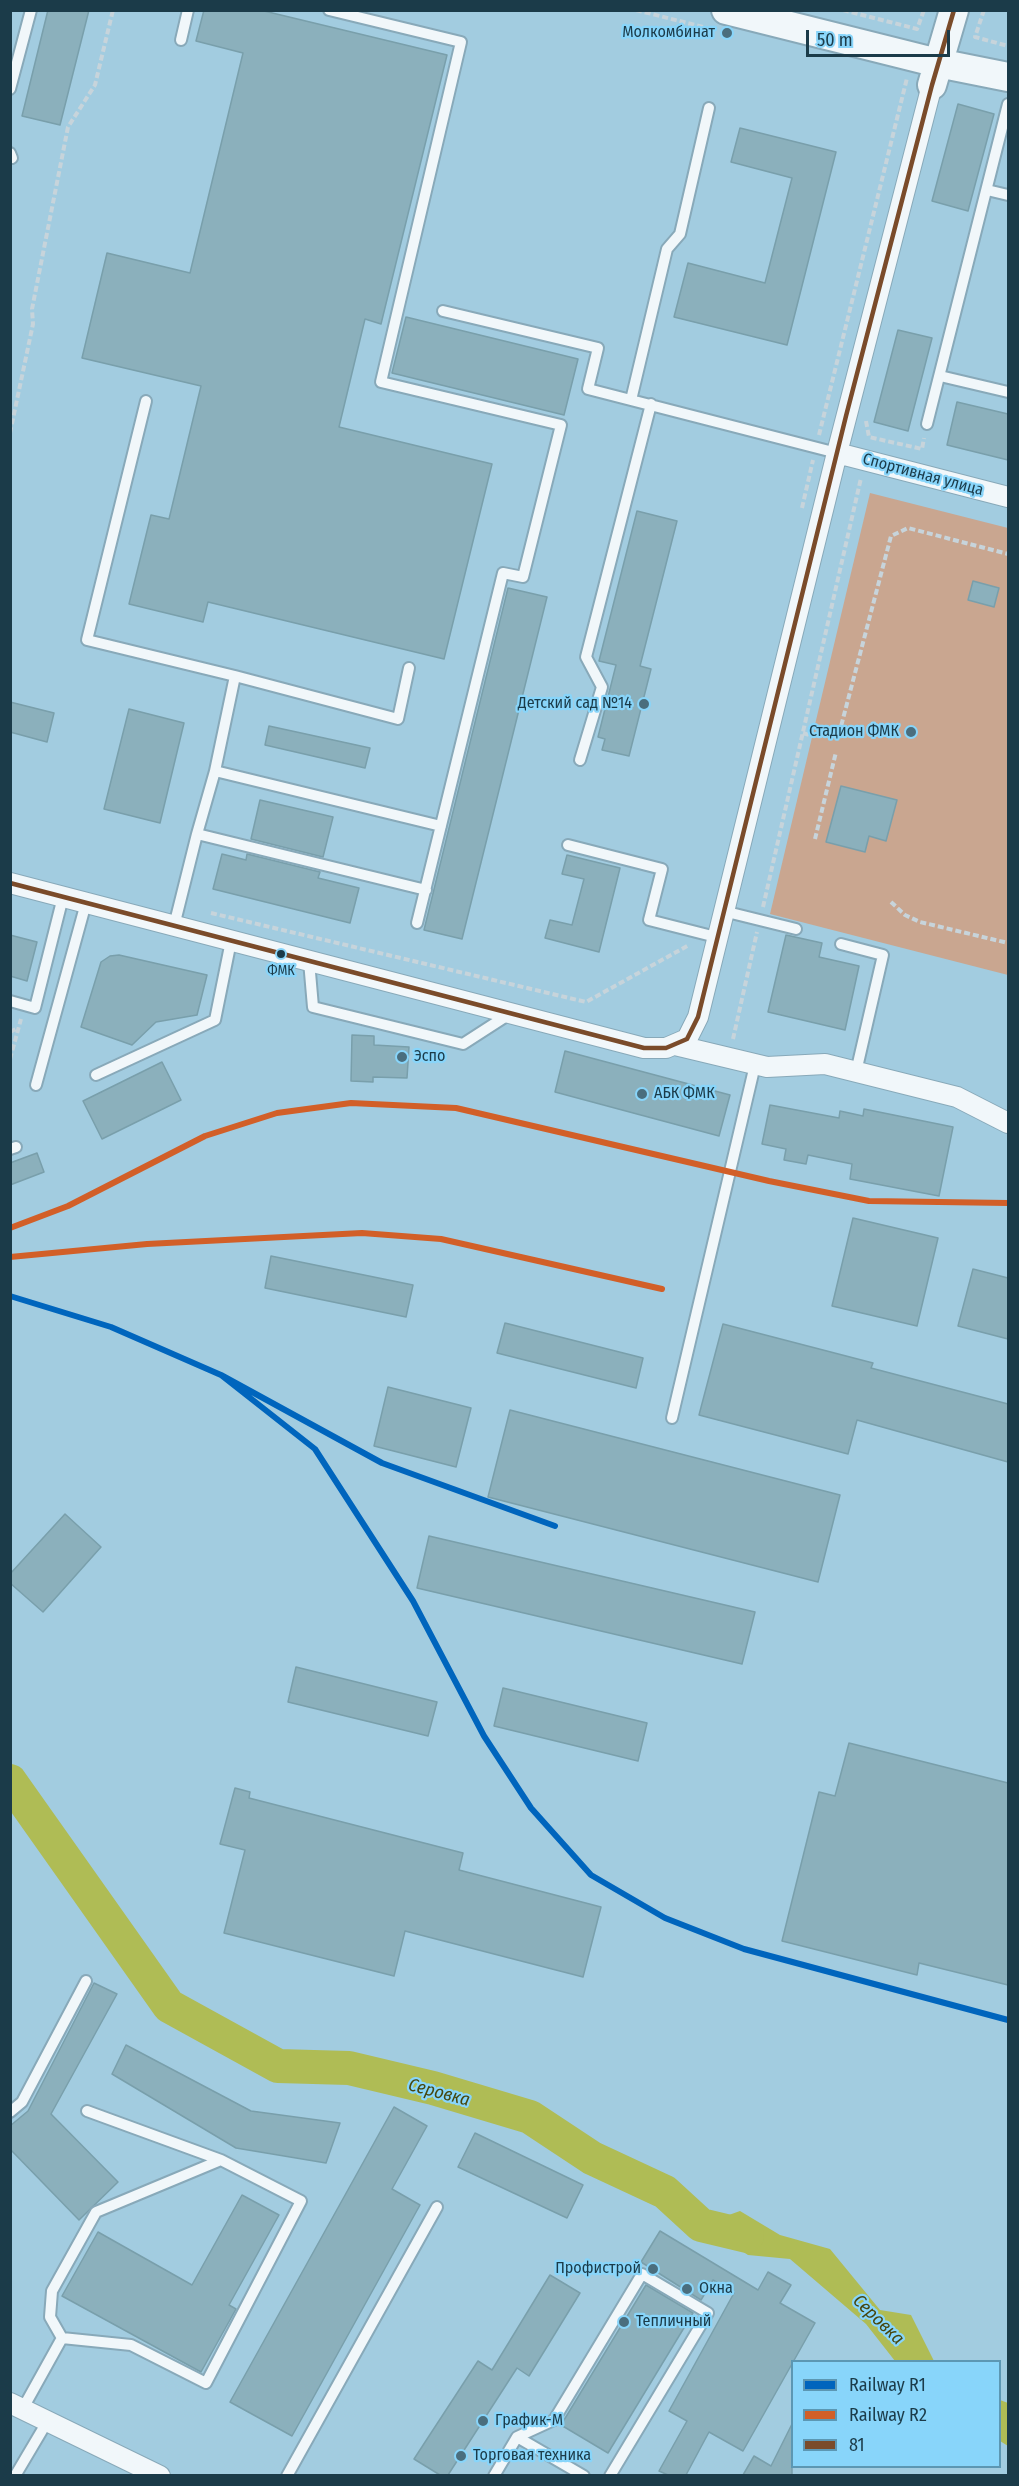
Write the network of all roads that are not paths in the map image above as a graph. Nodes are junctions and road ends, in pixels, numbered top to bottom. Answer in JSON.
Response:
{"nodes":[{"id":1,"x":31,"y":10,"type":"edge"},
{"id":2,"x":188,"y":10,"type":"edge"},
{"id":3,"x":329,"y":10,"type":"edge"},
{"id":4,"x":726,"y":10,"type":"edge"},
{"id":5,"x":954,"y":10,"type":"edge"},
{"id":6,"x":181,"y":40,"type":"dead end"},
{"id":7,"x":935,"y":74,"type":"junction"},
{"id":8,"x":1008,"y":77,"type":"edge"},
{"id":9,"x":10,"y":89,"type":"edge"},
{"id":10,"x":1008,"y":104,"type":"edge"},
{"id":11,"x":710,"y":108,"type":"dead end"},
{"id":12,"x":987,"y":190,"type":"junction"},
{"id":13,"x":1008,"y":195,"type":"edge"},
{"id":14,"x":443,"y":311,"type":"dead end"},
{"id":15,"x":940,"y":375,"type":"junction"},
{"id":16,"x":1008,"y":392,"type":"edge"},
{"id":17,"x":631,"y":400,"type":"junction"},
{"id":18,"x":146,"y":401,"type":"dead end"},
{"id":19,"x":651,"y":404,"type":"junction"},
{"id":20,"x":927,"y":424,"type":"road end"},
{"id":21,"x":837,"y":453,"type":"junction"},
{"id":22,"x":1008,"y":497,"type":"edge"},
{"id":23,"x":409,"y":668,"type":"dead end"},
{"id":24,"x":235,"y":676,"type":"junction"},
{"id":25,"x":580,"y":760,"type":"dead end"},
{"id":26,"x":214,"y":771,"type":"junction"},
{"id":27,"x":441,"y":826,"type":"junction"},
{"id":28,"x":197,"y":834,"type":"junction"},
{"id":29,"x":568,"y":845,"type":"dead end"},
{"id":30,"x":10,"y":883,"type":"edge"},
{"id":31,"x":426,"y":890,"type":"junction"},
{"id":32,"x":63,"y":897,"type":"junction"},
{"id":33,"x":86,"y":903,"type":"junction"},
{"id":34,"x":723,"y":911,"type":"junction"},
{"id":35,"x":417,"y":923,"type":"dead end"},
{"id":36,"x":174,"y":926,"type":"junction"},
{"id":37,"x":796,"y":929,"type":"dead end"},
{"id":38,"x":716,"y":937,"type":"junction"},
{"id":39,"x":231,"y":940,"type":"junction"},
{"id":40,"x":841,"y":944,"type":"dead end"},
{"id":41,"x":309,"y":961,"type":"junction"},
{"id":42,"x":10,"y":1001,"type":"edge"},
{"id":43,"x":511,"y":1013,"type":"junction"},
{"id":44,"x":675,"y":1045,"type":"junction"},
{"id":45,"x":755,"y":1065,"type":"junction"},
{"id":46,"x":856,"y":1072,"type":"junction"},
{"id":47,"x":96,"y":1075,"type":"dead end"},
{"id":48,"x":36,"y":1085,"type":"dead end"},
{"id":49,"x":1008,"y":1123,"type":"edge"},
{"id":50,"x":672,"y":1418,"type":"dead end"},
{"id":51,"x":86,"y":1981,"type":"dead end"},
{"id":52,"x":87,"y":2111,"type":"dead end"},
{"id":53,"x":10,"y":2112,"type":"edge"},
{"id":54,"x":221,"y":2160,"type":"junction"},
{"id":55,"x":437,"y":2207,"type":"dead end"},
{"id":56,"x":62,"y":2338,"type":"junction"},
{"id":57,"x":16,"y":2407,"type":"edge"},
{"id":58,"x":47,"y":2422,"type":"junction"},
{"id":59,"x":517,"y":2437,"type":"junction"},
{"id":60,"x":15,"y":2475,"type":"edge"},
{"id":61,"x":160,"y":2475,"type":"edge"},
{"id":62,"x":287,"y":2475,"type":"edge"},
{"id":63,"x":495,"y":2475,"type":"edge"},
{"id":64,"x":584,"y":2475,"type":"edge"},
{"id":65,"x":610,"y":2475,"type":"edge"}],
"edges":[{"from":1,"to":9,"type":"lane"},
{"from":2,"to":6,"type":"lane"},
{"from":3,"to":27,"type":"lane"},
{"from":4,"to":7,"type":"street"},
{"from":5,"to":7,"type":"street"},
{"from":7,"to":8,"type":"street"},
{"from":7,"to":21,"type":"street"},
{"from":10,"to":12,"type":"lane"},
{"from":11,"to":17,"type":"lane"},
{"from":12,"to":13,"type":"lane"},
{"from":12,"to":15,"type":"lane"},
{"from":14,"to":17,"type":"lane"},
{"from":15,"to":16,"type":"lane"},
{"from":15,"to":20,"type":"lane"},
{"from":17,"to":19,"type":"lane"},
{"from":18,"to":24,"type":"lane"},
{"from":19,"to":21,"type":"lane"},
{"from":19,"to":25,"type":"lane"},
{"from":21,"to":22,"type":"street","name":"Спортивная улица"},
{"from":21,"to":34,"type":"street"},
{"from":23,"to":24,"type":"lane"},
{"from":24,"to":26,"type":"lane"},
{"from":26,"to":27,"type":"lane"},
{"from":26,"to":28,"type":"lane"},
{"from":27,"to":31,"type":"lane"},
{"from":28,"to":31,"type":"lane"},
{"from":28,"to":36,"type":"lane"},
{"from":29,"to":38,"type":"lane"},
{"from":30,"to":32,"type":"street"},
{"from":31,"to":35,"type":"lane"},
{"from":32,"to":33,"type":"street"},
{"from":32,"to":42,"type":"lane"},
{"from":33,"to":36,"type":"street"},
{"from":33,"to":48,"type":"lane"},
{"from":34,"to":37,"type":"lane"},
{"from":34,"to":38,"type":"street"},
{"from":36,"to":39,"type":"street"},
{"from":38,"to":44,"type":"street"},
{"from":39,"to":41,"type":"street"},
{"from":39,"to":47,"type":"lane"},
{"from":40,"to":46,"type":"lane"},
{"from":41,"to":43,"type":"street"},
{"from":41,"to":43,"type":"lane"},
{"from":43,"to":44,"type":"street"},
{"from":44,"to":45,"type":"street"},
{"from":45,"to":46,"type":"street"},
{"from":45,"to":50,"type":"lane"},
{"from":46,"to":49,"type":"street"},
{"from":51,"to":53,"type":"lane"},
{"from":52,"to":54,"type":"lane"},
{"from":54,"to":56,"type":"lane"},
{"from":54,"to":56,"type":"lane"},
{"from":55,"to":62,"type":"lane"},
{"from":56,"to":57,"type":"lane"},
{"from":57,"to":58,"type":"street"},
{"from":58,"to":60,"type":"lane"},
{"from":58,"to":61,"type":"street"},
{"from":59,"to":63,"type":"lane"},
{"from":59,"to":64,"type":"lane"},
{"from":59,"to":65,"type":"lane"}]}
